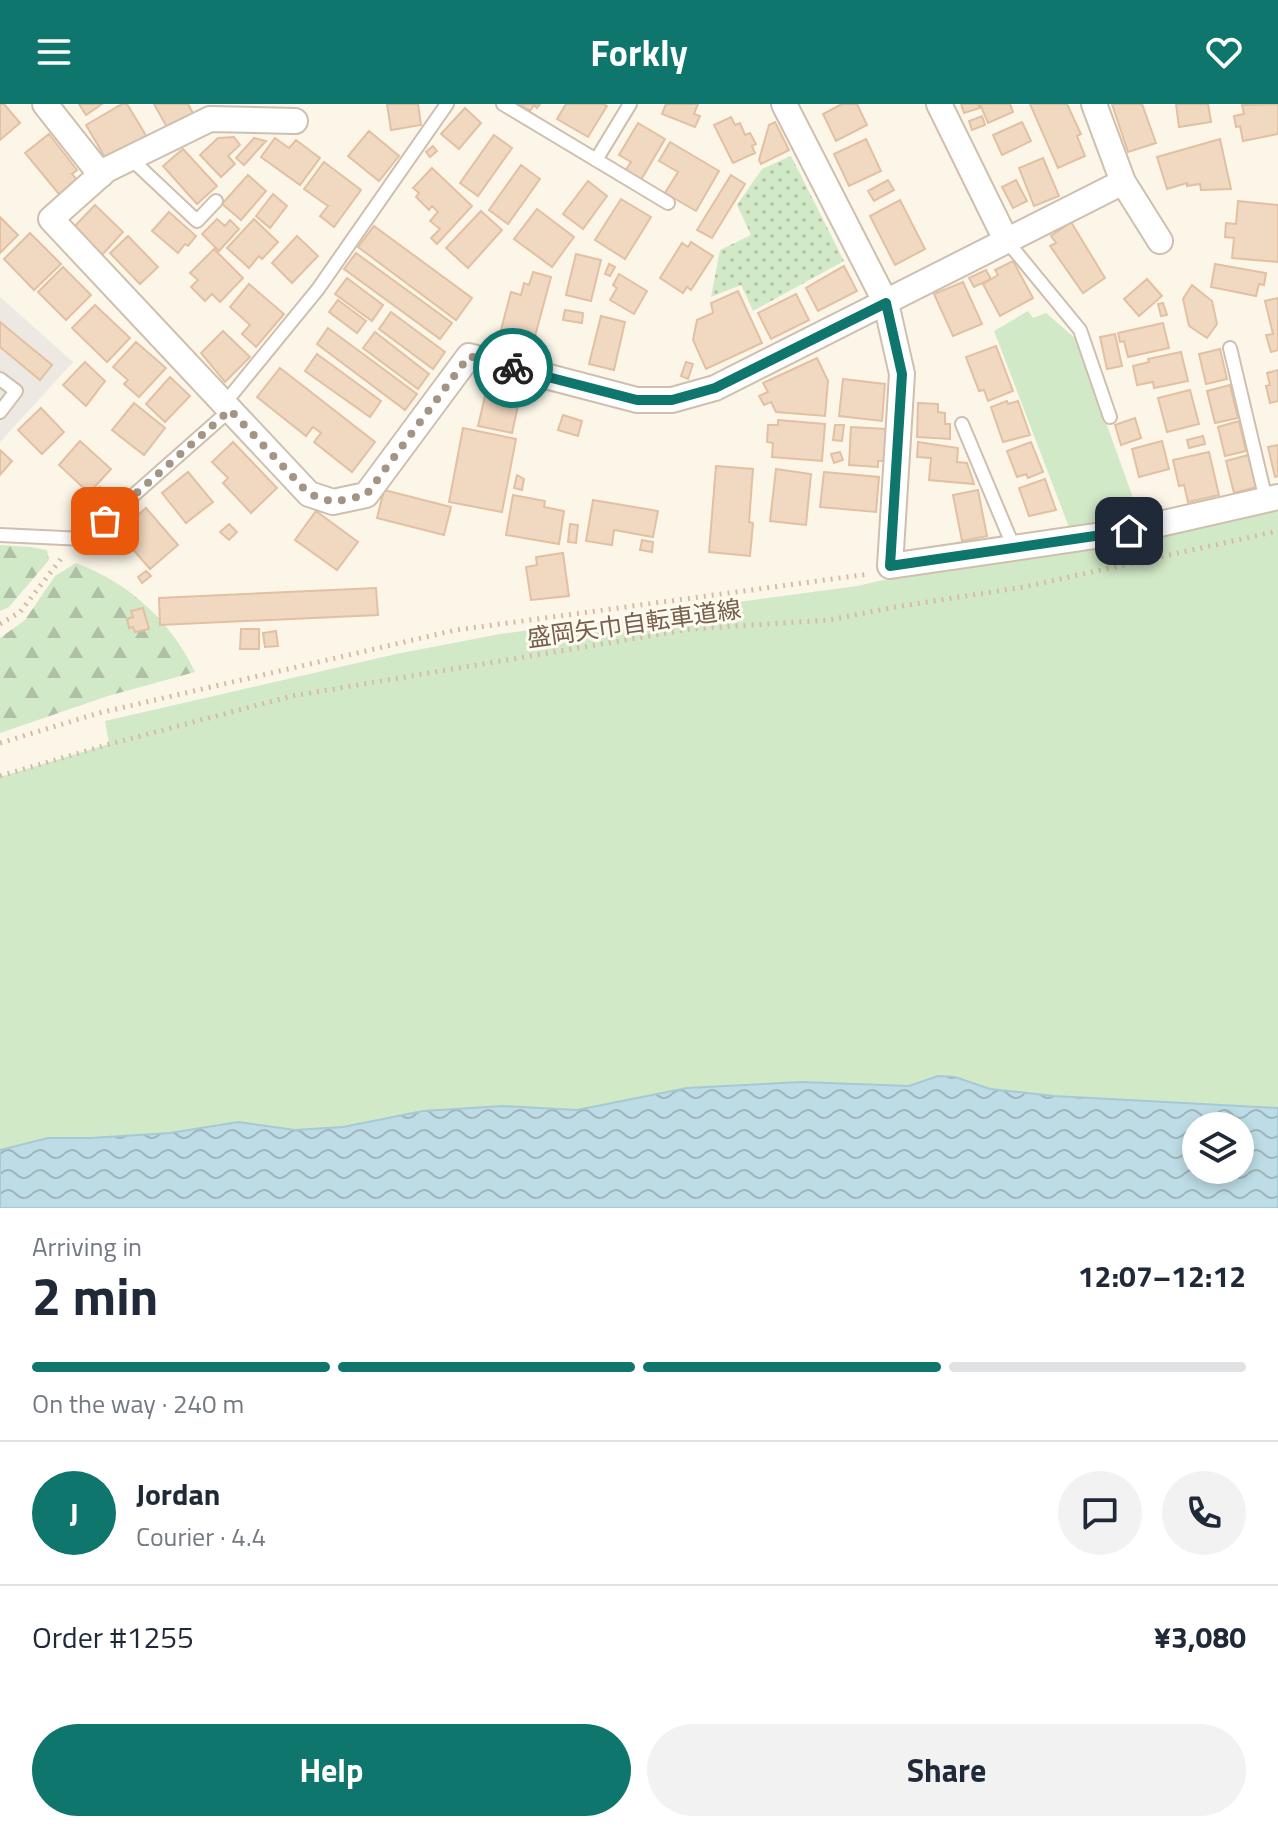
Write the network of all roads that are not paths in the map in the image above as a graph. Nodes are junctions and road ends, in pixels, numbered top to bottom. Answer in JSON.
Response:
{"nodes":[{"id":1,"x":45,"y":104,"type":"edge"},
{"id":2,"x":447,"y":104,"type":"edge"},
{"id":3,"x":503,"y":104,"type":"edge"},
{"id":4,"x":630,"y":104,"type":"edge"},
{"id":5,"x":784,"y":104,"type":"edge"},
{"id":6,"x":939,"y":104,"type":"edge"},
{"id":7,"x":1094,"y":104,"type":"edge"},
{"id":8,"x":295,"y":121,"type":"dead end"},
{"id":9,"x":130,"y":158,"type":"junction"},
{"id":10,"x":596,"y":160,"type":"junction"},
{"id":11,"x":101,"y":175,"type":"junction"},
{"id":12,"x":1123,"y":182,"type":"junction"},
{"id":13,"x":216,"y":201,"type":"dead end"},
{"id":14,"x":668,"y":203,"type":"dead end"},
{"id":15,"x":1006,"y":240,"type":"junction"},
{"id":16,"x":1160,"y":241,"type":"dead end"},
{"id":17,"x":886,"y":303,"type":"junction"},
{"id":18,"x":1230,"y":348,"type":"dead end"},
{"id":19,"x":0,"y":379,"type":"edge"},
{"id":20,"x":227,"y":407,"type":"junction"},
{"id":21,"x":0,"y":412,"type":"edge"},
{"id":22,"x":1110,"y":417,"type":"dead end"},
{"id":23,"x":962,"y":424,"type":"dead end"},
{"id":24,"x":1272,"y":498,"type":"edge"},
{"id":25,"x":0,"y":535,"type":"edge"},
{"id":26,"x":1014,"y":548,"type":"junction"}],
"edges":[{"from":1,"to":11,"type":"street"},
{"from":2,"to":20,"type":"lane"},
{"from":3,"to":10,"type":"lane"},
{"from":4,"to":10,"type":"lane"},
{"from":5,"to":17,"type":"street"},
{"from":6,"to":15,"type":"street"},
{"from":7,"to":12,"type":"street"},
{"from":8,"to":9,"type":"street"},
{"from":9,"to":11,"type":"street"},
{"from":9,"to":13,"type":"lane"},
{"from":10,"to":14,"type":"lane"},
{"from":11,"to":20,"type":"street"},
{"from":12,"to":15,"type":"street"},
{"from":12,"to":16,"type":"street"},
{"from":15,"to":17,"type":"street"},
{"from":15,"to":22,"type":"lane"},
{"from":17,"to":20,"type":"street"},
{"from":17,"to":26,"type":"street"},
{"from":18,"to":24,"type":"lane"},
{"from":19,"to":21,"type":"lane"},
{"from":20,"to":25,"type":"lane"},
{"from":23,"to":26,"type":"lane"},
{"from":24,"to":26,"type":"street"}]}
